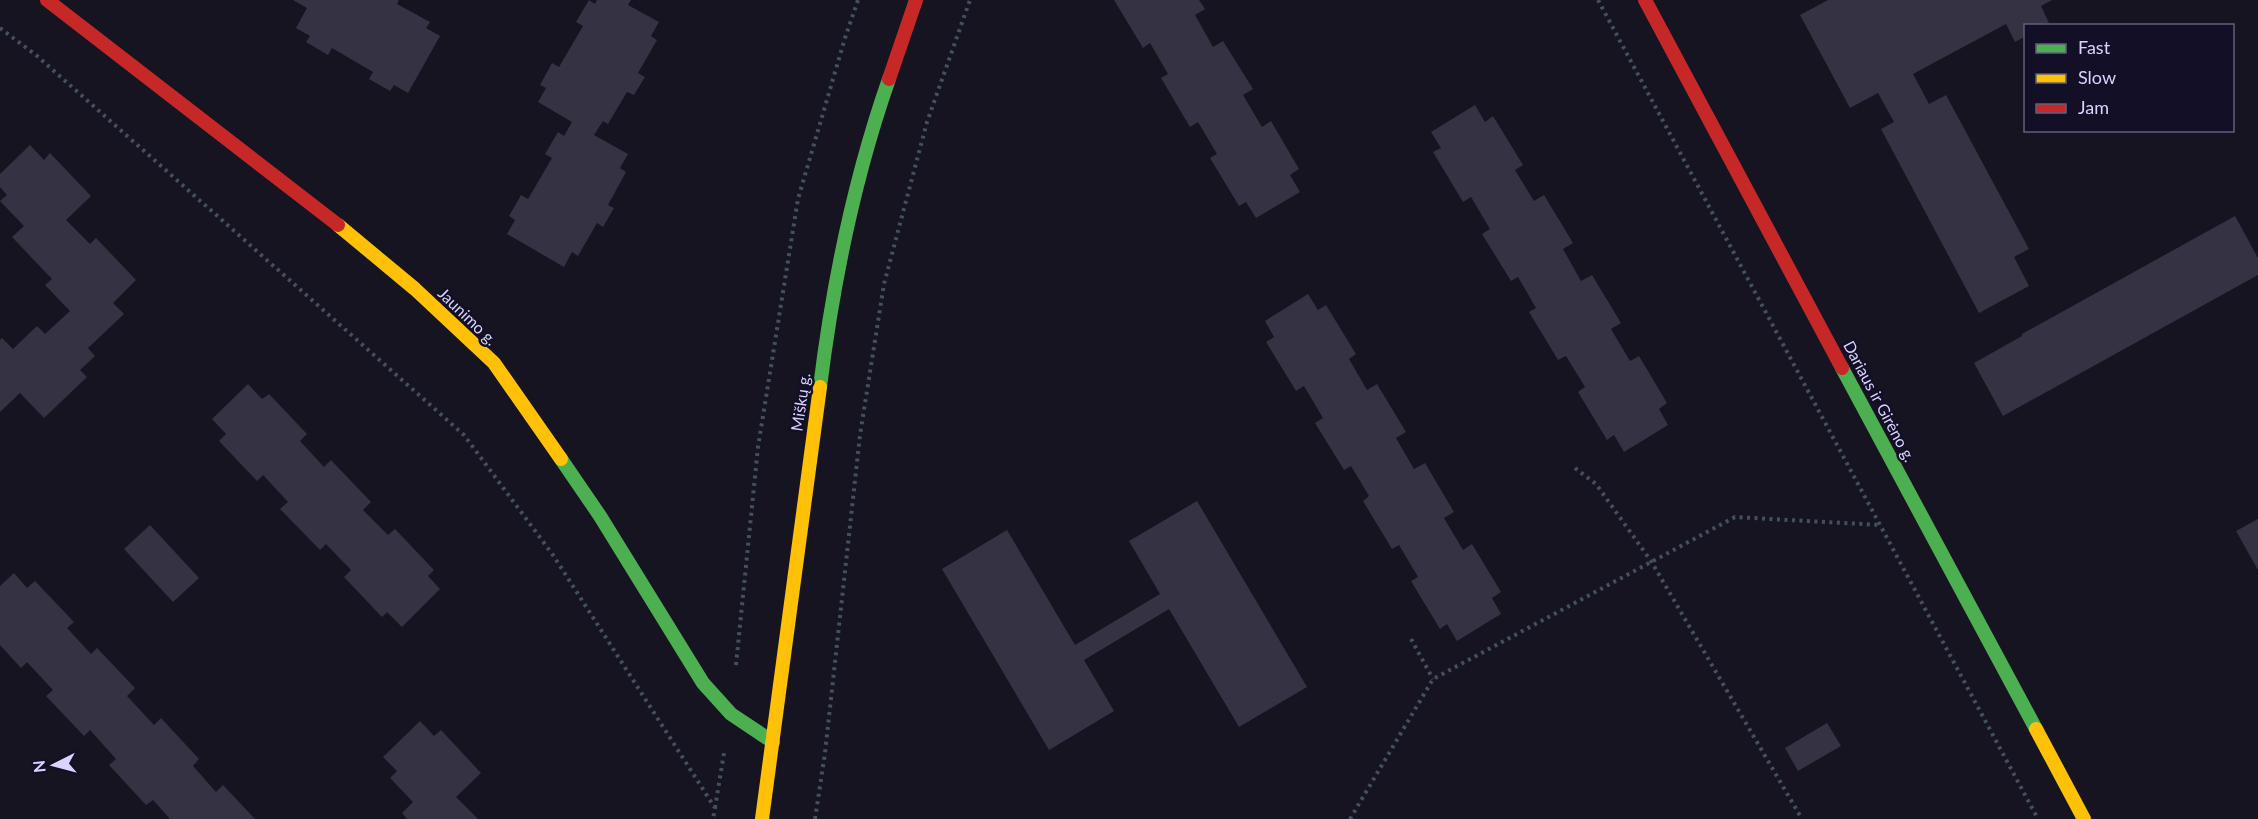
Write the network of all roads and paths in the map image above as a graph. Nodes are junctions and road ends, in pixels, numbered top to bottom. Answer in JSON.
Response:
{"nodes":[{"id":1,"x":46,"y":0,"type":"edge"},
{"id":2,"x":858,"y":0,"type":"edge"},
{"id":3,"x":916,"y":0,"type":"edge"},
{"id":4,"x":970,"y":0,"type":"edge"},
{"id":5,"x":1599,"y":0,"type":"edge"},
{"id":6,"x":1645,"y":0,"type":"edge"},
{"id":7,"x":0,"y":28,"type":"edge"},
{"id":8,"x":1575,"y":468,"type":"dead end"},
{"id":9,"x":1880,"y":525,"type":"junction"},
{"id":10,"x":1651,"y":561,"type":"junction"},
{"id":11,"x":1411,"y":639,"type":"dead end"},
{"id":12,"x":736,"y":667,"type":"dead end"},
{"id":13,"x":1433,"y":679,"type":"junction"},
{"id":14,"x":731,"y":714,"type":"junction"},
{"id":15,"x":773,"y":742,"type":"junction"},
{"id":16,"x":715,"y":808,"type":"junction"},
{"id":17,"x":713,"y":819,"type":"edge"},
{"id":18,"x":762,"y":819,"type":"edge"},
{"id":19,"x":815,"y":819,"type":"edge"},
{"id":20,"x":1350,"y":819,"type":"edge"},
{"id":21,"x":1802,"y":819,"type":"edge"},
{"id":22,"x":2038,"y":819,"type":"edge"},
{"id":23,"x":2084,"y":819,"type":"edge"}],
"edges":[{"from":1,"to":14,"type":"street","name":"Jaunimo g."},
{"from":2,"to":12,"type":"path"},
{"from":3,"to":15,"type":"street","name":"Miškų g."},
{"from":4,"to":19,"type":"path"},
{"from":5,"to":9,"type":"path"},
{"from":6,"to":23,"type":"street","name":"Dariaus ir Girėno g."},
{"from":7,"to":16,"type":"path"},
{"from":8,"to":10,"type":"path"},
{"from":9,"to":10,"type":"path"},
{"from":9,"to":22,"type":"path"},
{"from":10,"to":13,"type":"path"},
{"from":10,"to":21,"type":"path"},
{"from":11,"to":13,"type":"path"},
{"from":13,"to":20,"type":"path"},
{"from":14,"to":15,"type":"street","name":"Jaunimo g."},
{"from":14,"to":16,"type":"path"},
{"from":15,"to":18,"type":"street","name":"Miškų g."},
{"from":16,"to":17,"type":"path"}]}
